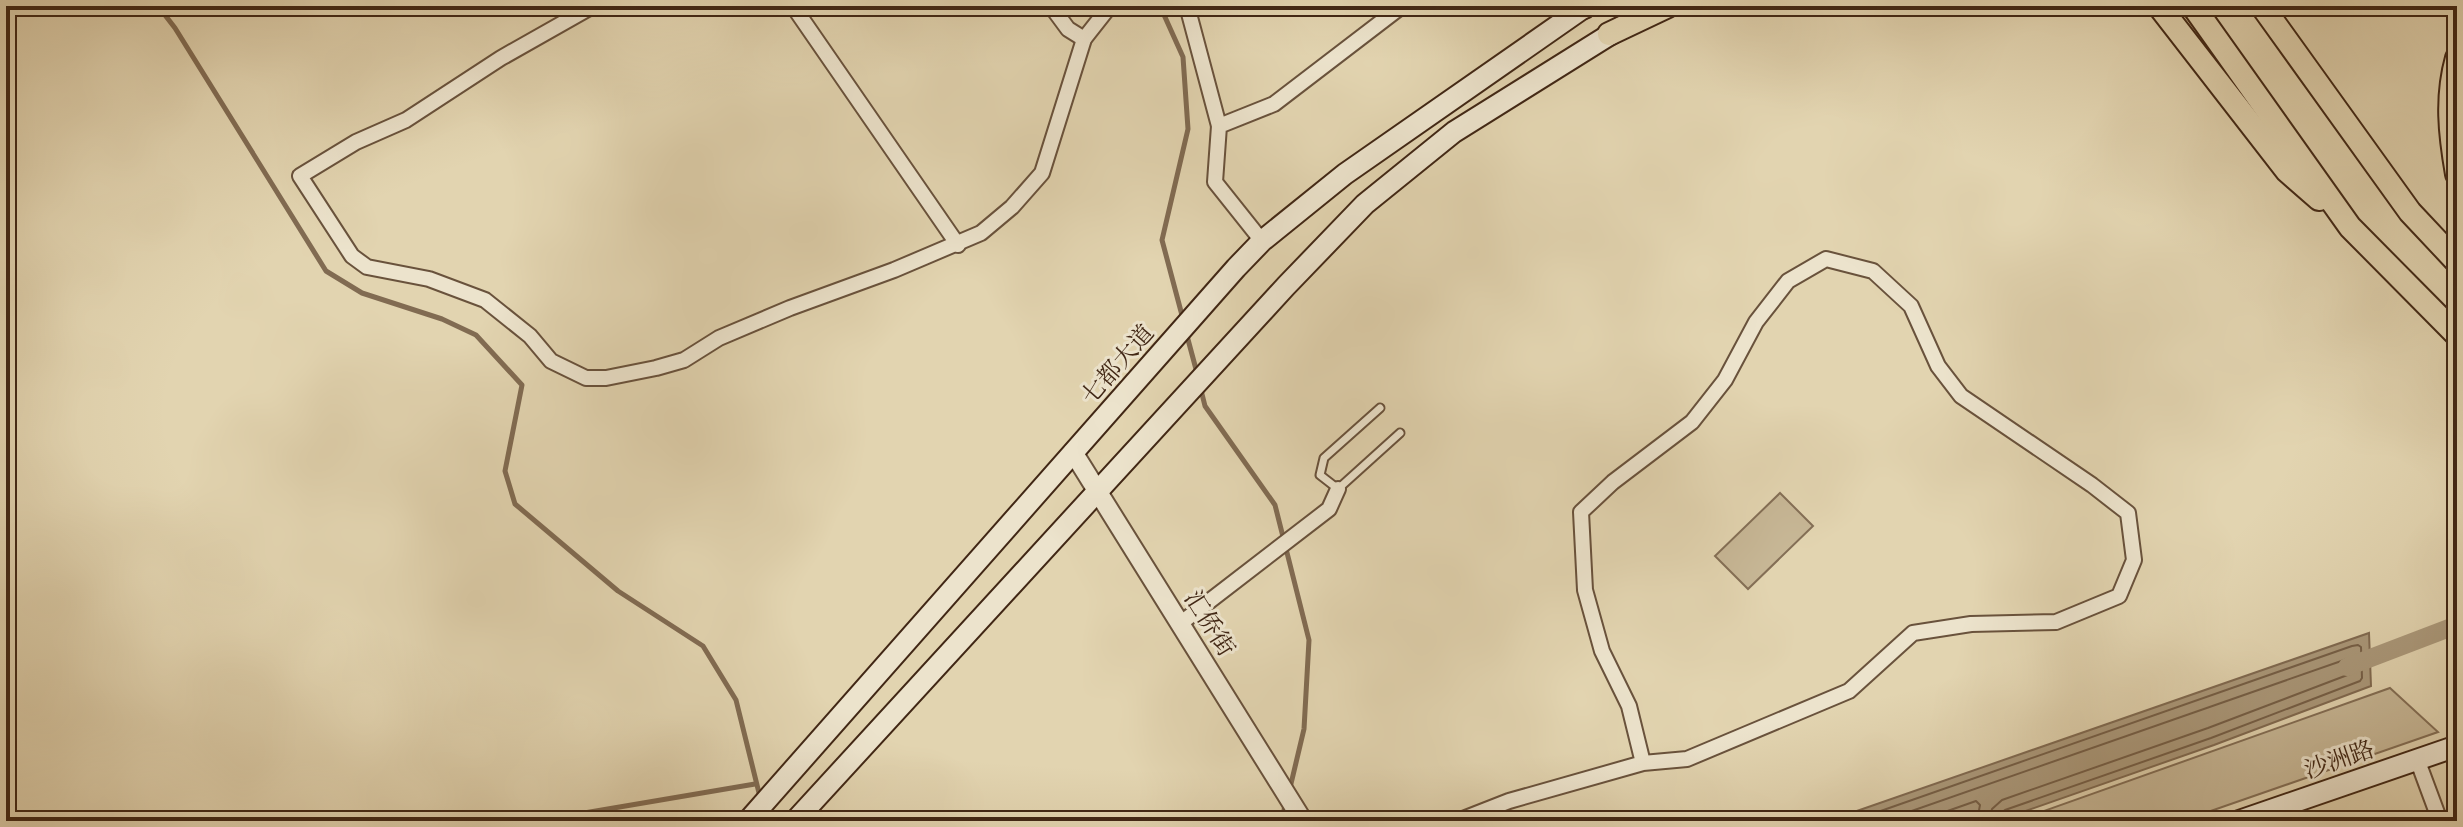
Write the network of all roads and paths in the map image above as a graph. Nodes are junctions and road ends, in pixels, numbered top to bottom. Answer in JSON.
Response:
{"nodes":[{"id":1,"x":593,"y":6,"type":"edge"},
{"id":2,"x":793,"y":6,"type":"edge"},
{"id":3,"x":1051,"y":6,"type":"edge"},
{"id":4,"x":1110,"y":6,"type":"edge"},
{"id":5,"x":1187,"y":6,"type":"edge"},
{"id":6,"x":1402,"y":6,"type":"edge"},
{"id":7,"x":1585,"y":6,"type":"edge"},
{"id":8,"x":1658,"y":6,"type":"edge"},
{"id":9,"x":1668,"y":6,"type":"edge"},
{"id":10,"x":2159,"y":6,"type":"edge"},
{"id":11,"x":2193,"y":6,"type":"edge"},
{"id":12,"x":2262,"y":6,"type":"edge"},
{"id":13,"x":1609,"y":34,"type":"junction"},
{"id":14,"x":1084,"y":39,"type":"junction"},
{"id":15,"x":2457,"y":58,"type":"edge"},
{"id":16,"x":1219,"y":126,"type":"junction"},
{"id":17,"x":2457,"y":174,"type":"edge"},
{"id":18,"x":2350,"y":227,"type":"junction"},
{"id":19,"x":1262,"y":241,"type":"junction"},
{"id":20,"x":958,"y":245,"type":"junction"},
{"id":21,"x":2457,"y":262,"type":"edge"},
{"id":22,"x":2457,"y":335,"type":"edge"},
{"id":23,"x":1380,"y":408,"type":"dead end"},
{"id":24,"x":1400,"y":433,"type":"dead end"},
{"id":25,"x":1073,"y":452,"type":"junction"},
{"id":26,"x":1338,"y":489,"type":"junction"},
{"id":27,"x":1099,"y":491,"type":"junction"},
{"id":28,"x":1181,"y":623,"type":"junction"},
{"id":29,"x":2457,"y":746,"type":"edge"},
{"id":30,"x":2417,"y":759,"type":"junction"},
{"id":31,"x":1643,"y":763,"type":"junction"},
{"id":32,"x":748,"y":821,"type":"edge"},
{"id":33,"x":795,"y":821,"type":"edge"},
{"id":34,"x":1303,"y":821,"type":"edge"},
{"id":35,"x":1458,"y":821,"type":"edge"},
{"id":36,"x":2239,"y":821,"type":"edge"},
{"id":37,"x":2440,"y":821,"type":"edge"}],
"edges":[{"from":1,"to":20,"type":"street"},
{"from":2,"to":20,"type":"street"},
{"from":3,"to":14,"type":"street"},
{"from":4,"to":14,"type":"street"},
{"from":5,"to":16,"type":"street"},
{"from":6,"to":16,"type":"street"},
{"from":7,"to":19,"type":"main road","name":"七都大道"},
{"from":8,"to":13,"type":"main road"},
{"from":9,"to":13,"type":"main road"},
{"from":10,"to":18,"type":"main road"},
{"from":11,"to":18,"type":"main road"},
{"from":12,"to":21,"type":"main road"},
{"from":13,"to":27,"type":"main road"},
{"from":14,"to":20,"type":"street"},
{"from":15,"to":17,"type":"main road"},
{"from":16,"to":19,"type":"street"},
{"from":18,"to":22,"type":"main road"},
{"from":19,"to":25,"type":"main road","name":"七都大道"},
{"from":23,"to":26,"type":"lane"},
{"from":24,"to":26,"type":"lane"},
{"from":25,"to":27,"type":"street","name":"汇侨街"},
{"from":25,"to":32,"type":"main road","name":"七都大道"},
{"from":26,"to":28,"type":"street"},
{"from":27,"to":28,"type":"street","name":"汇侨街"},
{"from":27,"to":33,"type":"main road"},
{"from":28,"to":34,"type":"street","name":"汇侨街"},
{"from":29,"to":30,"type":"main road","name":"沙洲路"},
{"from":30,"to":36,"type":"main road","name":"沙洲路"},
{"from":30,"to":37,"type":"street"},
{"from":31,"to":31,"type":"street"},
{"from":31,"to":35,"type":"street"}]}
